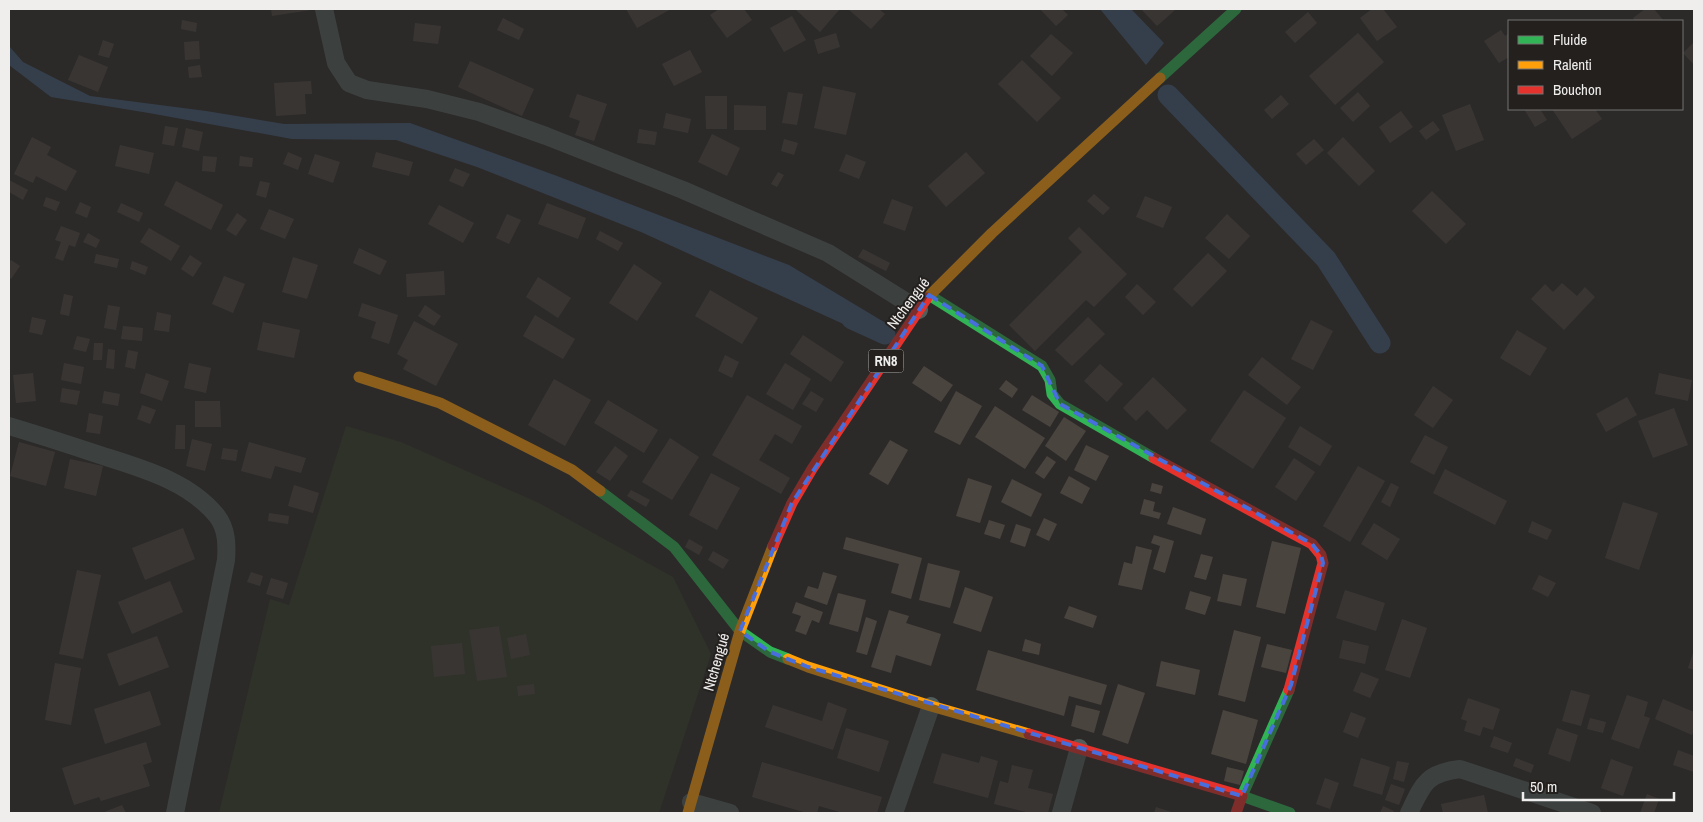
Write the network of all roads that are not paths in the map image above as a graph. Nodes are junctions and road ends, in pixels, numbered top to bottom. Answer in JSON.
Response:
{"nodes":[{"id":1,"x":324,"y":9,"type":"edge"},
{"id":2,"x":1236,"y":9,"type":"edge"},
{"id":3,"x":924,"y":303,"type":"junction"},
{"id":4,"x":359,"y":377,"type":"dead end"},
{"id":5,"x":9,"y":426,"type":"edge"},
{"id":6,"x":740,"y":631,"type":"junction"},
{"id":7,"x":931,"y":706,"type":"junction"},
{"id":8,"x":1079,"y":748,"type":"junction"},
{"id":9,"x":1242,"y":796,"type":"junction"},
{"id":10,"x":689,"y":808,"type":"edge"},
{"id":11,"x":175,"y":813,"type":"edge"},
{"id":12,"x":730,"y":813,"type":"edge"},
{"id":13,"x":894,"y":813,"type":"edge"},
{"id":14,"x":1061,"y":813,"type":"edge"},
{"id":15,"x":1236,"y":813,"type":"edge"},
{"id":16,"x":1290,"y":813,"type":"edge"},
{"id":17,"x":1409,"y":813,"type":"edge"},
{"id":18,"x":1592,"y":813,"type":"edge"}],
"edges":[{"from":1,"to":3,"type":"street"},
{"from":2,"to":3,"type":"street","name":"Ntchengué","number":"RN8"},
{"from":3,"to":6,"type":"street","name":"Ntchengué","number":"RN8"},
{"from":3,"to":9,"type":"street"},
{"from":4,"to":6,"type":"street"},
{"from":5,"to":11,"type":"street"},
{"from":6,"to":7,"type":"street"},
{"from":6,"to":10,"type":"street","name":"Ntchengué","number":"RN8"},
{"from":7,"to":8,"type":"street"},
{"from":7,"to":13,"type":"street"},
{"from":8,"to":9,"type":"street"},
{"from":8,"to":14,"type":"street"},
{"from":9,"to":15,"type":"street"},
{"from":9,"to":16,"type":"street"},
{"from":10,"to":12,"type":"street"},
{"from":17,"to":18,"type":"street"}]}
